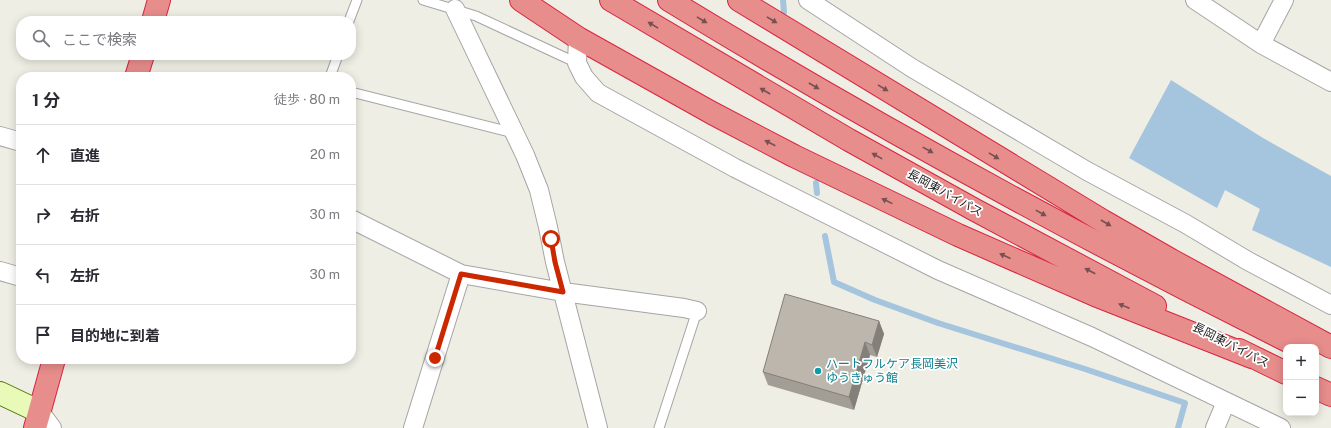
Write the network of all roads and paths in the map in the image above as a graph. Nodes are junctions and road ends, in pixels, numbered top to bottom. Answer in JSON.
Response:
{"nodes":[{"id":1,"x":159,"y":0,"type":"edge"},
{"id":2,"x":357,"y":0,"type":"edge"},
{"id":3,"x":423,"y":0,"type":"edge"},
{"id":4,"x":521,"y":0,"type":"edge"},
{"id":5,"x":611,"y":0,"type":"edge"},
{"id":6,"x":669,"y":0,"type":"edge"},
{"id":7,"x":739,"y":0,"type":"edge"},
{"id":8,"x":808,"y":0,"type":"edge"},
{"id":9,"x":1195,"y":0,"type":"edge"},
{"id":10,"x":1284,"y":0,"type":"edge"},
{"id":11,"x":455,"y":9,"type":"junction"},
{"id":12,"x":154,"y":16,"type":"edge"},
{"id":13,"x":352,"y":16,"type":"edge"},
{"id":14,"x":578,"y":38,"type":"junction"},
{"id":15,"x":1261,"y":44,"type":"junction"},
{"id":16,"x":141,"y":60,"type":"edge"},
{"id":17,"x":336,"y":60,"type":"edge"},
{"id":18,"x":577,"y":63,"type":"junction"},
{"id":19,"x":138,"y":72,"type":"edge"},
{"id":20,"x":332,"y":72,"type":"edge"},
{"id":21,"x":1331,"y":82,"type":"edge"},
{"id":22,"x":356,"y":93,"type":"edge"},
{"id":23,"x":514,"y":133,"type":"junction"},
{"id":24,"x":0,"y":136,"type":"edge"},
{"id":25,"x":16,"y":141,"type":"edge"},
{"id":26,"x":356,"y":222,"type":"edge"},
{"id":27,"x":0,"y":271,"type":"edge"},
{"id":28,"x":461,"y":274,"type":"junction"},
{"id":29,"x":16,"y":276,"type":"edge"},
{"id":30,"x":563,"y":292,"type":"junction"},
{"id":31,"x":1331,"y":305,"type":"edge"},
{"id":32,"x":697,"y":311,"type":"joint"},
{"id":33,"x":1294,"y":344,"type":"edge"},
{"id":34,"x":1331,"y":347,"type":"edge"},
{"id":35,"x":1319,"y":356,"type":"edge"},
{"id":36,"x":1252,"y":357,"type":"junction"},
{"id":37,"x":1331,"y":362,"type":"edge"},
{"id":38,"x":53,"y":364,"type":"edge"},
{"id":39,"x":1283,"y":372,"type":"edge"},
{"id":40,"x":1319,"y":389,"type":"edge"},
{"id":41,"x":0,"y":394,"type":"edge"},
{"id":42,"x":1331,"y":395,"type":"edge"},
{"id":43,"x":1226,"y":402,"type":"junction"},
{"id":44,"x":42,"y":423,"type":"edge"},
{"id":45,"x":413,"y":428,"type":"edge"},
{"id":46,"x":598,"y":428,"type":"edge"},
{"id":47,"x":659,"y":428,"type":"edge"},
{"id":48,"x":1215,"y":428,"type":"edge"},
{"id":49,"x":1281,"y":428,"type":"edge"}],
"edges":[{"from":1,"to":12,"type":"highway"},
{"from":2,"to":13,"type":"lane"},
{"from":3,"to":11,"type":"lane"},
{"from":4,"to":14,"type":"highway"},
{"from":36,"to":5,"type":"highway","name":"長岡東バイパス","one_way":true},
{"from":6,"to":33,"type":"highway","one_way":true},
{"from":7,"to":34,"type":"highway","one_way":true},
{"from":8,"to":31,"type":"street"},
{"from":9,"to":15,"type":"street"},
{"from":10,"to":15,"type":"street"},
{"from":11,"to":18,"type":"lane"},
{"from":11,"to":23,"type":"street"},
{"from":14,"to":18,"type":"street"},
{"from":36,"to":14,"type":"highway","one_way":true},
{"from":15,"to":21,"type":"street"},
{"from":16,"to":19,"type":"highway"},
{"from":17,"to":20,"type":"lane"},
{"from":18,"to":43,"type":"street"},
{"from":22,"to":23,"type":"lane"},
{"from":23,"to":30,"type":"street"},
{"from":24,"to":25,"type":"street"},
{"from":26,"to":28,"type":"street"},
{"from":27,"to":29,"type":"street"},
{"from":28,"to":30,"type":"street"},
{"from":28,"to":45,"type":"street"},
{"from":30,"to":32,"type":"street"},
{"from":30,"to":46,"type":"street"},
{"from":32,"to":47,"type":"lane"},
{"from":35,"to":37,"type":"highway"},
{"from":36,"to":39,"type":"highway","name":"長岡東バイパス"},
{"from":38,"to":44,"type":"highway"},
{"from":40,"to":42,"type":"highway"},
{"from":41,"to":44,"type":"street"},
{"from":43,"to":48,"type":"street"},
{"from":43,"to":49,"type":"street"}]}
